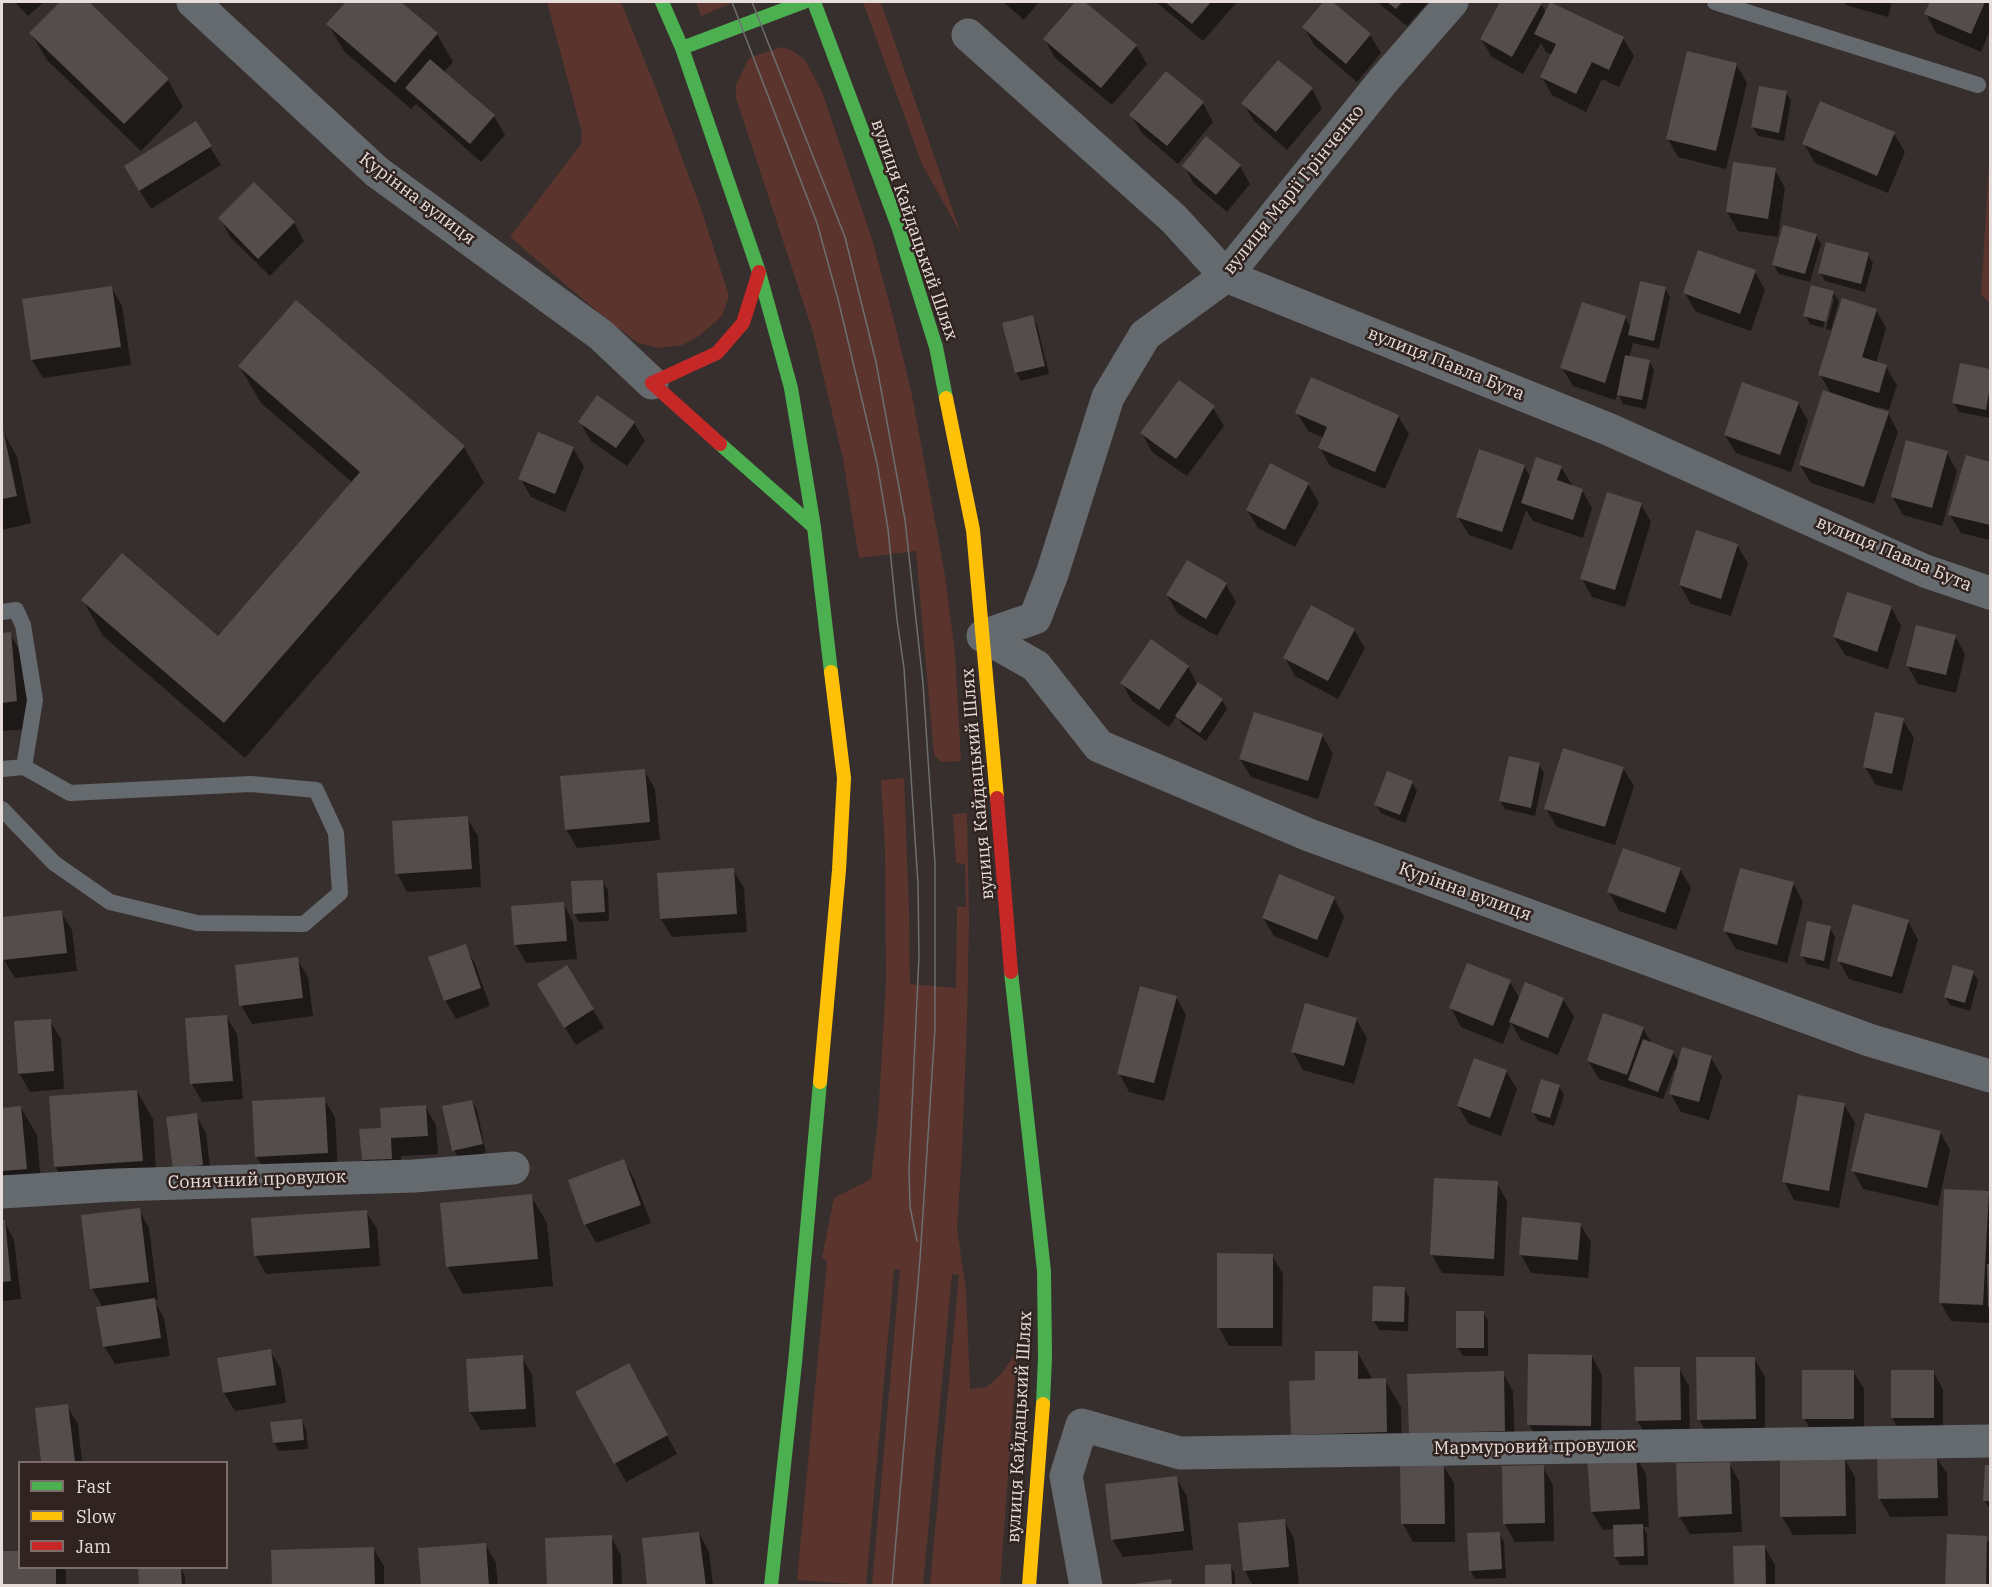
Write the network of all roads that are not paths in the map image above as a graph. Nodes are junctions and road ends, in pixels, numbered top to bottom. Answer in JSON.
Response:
{"nodes":[{"id":1,"x":192,"y":2,"type":"edge"},
{"id":2,"x":662,"y":2,"type":"edge"},
{"id":3,"x":804,"y":2,"type":"edge"},
{"id":4,"x":814,"y":2,"type":"edge"},
{"id":5,"x":1452,"y":2,"type":"edge"},
{"id":6,"x":1715,"y":2,"type":"edge"},
{"id":7,"x":968,"y":35,"type":"dead end"},
{"id":8,"x":682,"y":48,"type":"junction"},
{"id":9,"x":1978,"y":85,"type":"dead end"},
{"id":10,"x":759,"y":272,"type":"junction"},
{"id":11,"x":1226,"y":276,"type":"junction"},
{"id":12,"x":652,"y":383,"type":"junction"},
{"id":13,"x":814,"y":527,"type":"junction"},
{"id":14,"x":1990,"y":593,"type":"edge"},
{"id":15,"x":2,"y":612,"type":"edge"},
{"id":16,"x":983,"y":636,"type":"junction"},
{"id":17,"x":24,"y":767,"type":"junction"},
{"id":18,"x":2,"y":769,"type":"edge"},
{"id":19,"x":2,"y":809,"type":"edge"},
{"id":20,"x":1990,"y":1076,"type":"edge"},
{"id":21,"x":513,"y":1168,"type":"dead end"},
{"id":22,"x":2,"y":1192,"type":"edge"},
{"id":23,"x":1082,"y":1425,"type":"junction"},
{"id":24,"x":1042,"y":1426,"type":"junction"},
{"id":25,"x":1990,"y":1441,"type":"edge"},
{"id":26,"x":771,"y":1586,"type":"edge"},
{"id":27,"x":1029,"y":1586,"type":"edge"},
{"id":28,"x":1086,"y":1586,"type":"edge"}],
"edges":[{"from":1,"to":12,"type":"street","name":"Курінна вулиця"},
{"from":2,"to":8,"type":"highway"},
{"from":3,"to":8,"type":"highway"},
{"from":4,"to":16,"type":"highway","name":"вулиця Кайдацький Шлях"},
{"from":5,"to":11,"type":"street","name":"вулиця Марії Грінченко"},
{"from":6,"to":9,"type":"lane"},
{"from":7,"to":11,"type":"street","name":"вулиця Павла Бута"},
{"from":8,"to":10,"type":"highway"},
{"from":10,"to":12,"type":"highway"},
{"from":10,"to":13,"type":"highway"},
{"from":11,"to":14,"type":"street","name":"вулиця Павла Бута"},
{"from":11,"to":16,"type":"street","name":"вулиця Марії Грінченко"},
{"from":12,"to":13,"type":"highway"},
{"from":13,"to":26,"type":"highway"},
{"from":15,"to":17,"type":"lane"},
{"from":16,"to":20,"type":"street","name":"Курінна вулиця"},
{"from":16,"to":24,"type":"highway","name":"вулиця Кайдацький Шлях"},
{"from":17,"to":18,"type":"lane"},
{"from":17,"to":19,"type":"lane"},
{"from":21,"to":22,"type":"street","name":"Сонячний провулок"},
{"from":23,"to":24,"type":"lane"},
{"from":23,"to":25,"type":"street","name":"Мармуровий провулок"},
{"from":23,"to":28,"type":"street"},
{"from":24,"to":27,"type":"highway","name":"вулиця Кайдацький Шлях"}]}
